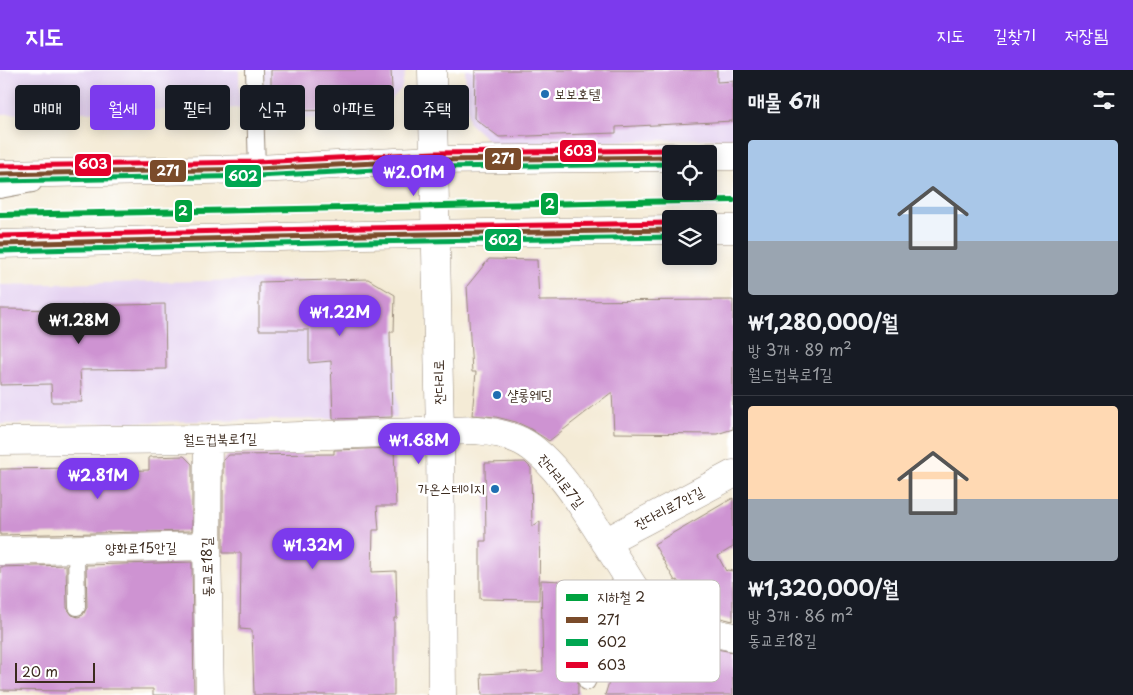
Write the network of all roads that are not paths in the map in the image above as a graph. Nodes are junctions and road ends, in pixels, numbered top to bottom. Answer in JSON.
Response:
{"nodes":[{"id":1,"x":254,"y":70,"type":"edge"},
{"id":2,"x":432,"y":70,"type":"edge"},
{"id":3,"x":717,"y":156,"type":"edge"},
{"id":4,"x":733,"y":156,"type":"edge"},
{"id":5,"x":662,"y":157,"type":"edge"},
{"id":6,"x":435,"y":160,"type":"junction"},
{"id":7,"x":258,"y":169,"type":"junction"},
{"id":8,"x":99,"y":172,"type":"junction"},
{"id":9,"x":0,"y":174,"type":"edge"},
{"id":10,"x":0,"y":190,"type":"edge"},
{"id":11,"x":717,"y":229,"type":"edge"},
{"id":12,"x":733,"y":229,"type":"edge"},
{"id":13,"x":662,"y":230,"type":"edge"},
{"id":14,"x":435,"y":234,"type":"junction"},
{"id":15,"x":0,"y":244,"type":"edge"},
{"id":16,"x":440,"y":432,"type":"junction"},
{"id":17,"x":208,"y":440,"type":"junction"},
{"id":18,"x":0,"y":441,"type":"edge"},
{"id":19,"x":733,"y":474,"type":"edge"},
{"id":20,"x":605,"y":542,"type":"junction"},
{"id":21,"x":207,"y":546,"type":"junction"},
{"id":22,"x":76,"y":549,"type":"junction"},
{"id":23,"x":0,"y":550,"type":"edge"},
{"id":24,"x":624,"y":571,"type":"junction"},
{"id":25,"x":621,"y":580,"type":"edge"},
{"id":26,"x":631,"y":580,"type":"edge"},
{"id":27,"x":77,"y":607,"type":"dead end"},
{"id":28,"x":720,"y":634,"type":"edge"},
{"id":29,"x":733,"y":637,"type":"edge"},
{"id":30,"x":210,"y":695,"type":"edge"},
{"id":31,"x":442,"y":695,"type":"edge"}],
"edges":[{"from":1,"to":7,"type":"lane"},
{"from":2,"to":6,"type":"street","name":"잔다리로"},
{"from":3,"to":4,"type":"street"},
{"from":5,"to":6,"type":"street"},
{"from":6,"to":7,"type":"street"},
{"from":6,"to":14,"type":"street","name":"잔다리로"},
{"from":7,"to":8,"type":"street"},
{"from":8,"to":9,"type":"street"},
{"from":8,"to":10,"type":"lane"},
{"from":11,"to":12,"type":"street"},
{"from":13,"to":14,"type":"street"},
{"from":14,"to":15,"type":"street"},
{"from":14,"to":16,"type":"street","name":"잔다리로"},
{"from":16,"to":17,"type":"street","name":"월드컵북로1길"},
{"from":16,"to":20,"type":"street","name":"잔다리로7길"},
{"from":16,"to":31,"type":"street","name":"잔다리로"},
{"from":17,"to":18,"type":"street","name":"월드컵북로1길"},
{"from":17,"to":21,"type":"street","name":"동교로18길"},
{"from":19,"to":20,"type":"street","name":"잔다리로7안길"},
{"from":20,"to":24,"type":"street","name":"잔다리로7길"},
{"from":21,"to":22,"type":"street","name":"양화로15안길"},
{"from":21,"to":30,"type":"street","name":"동교로18길"},
{"from":22,"to":23,"type":"street","name":"양화로15안길"},
{"from":22,"to":27,"type":"lane"},
{"from":24,"to":25,"type":"lane"},
{"from":24,"to":26,"type":"street","name":"잔다리로7길"},
{"from":28,"to":29,"type":"street","name":"잔다리로7길"}]}
